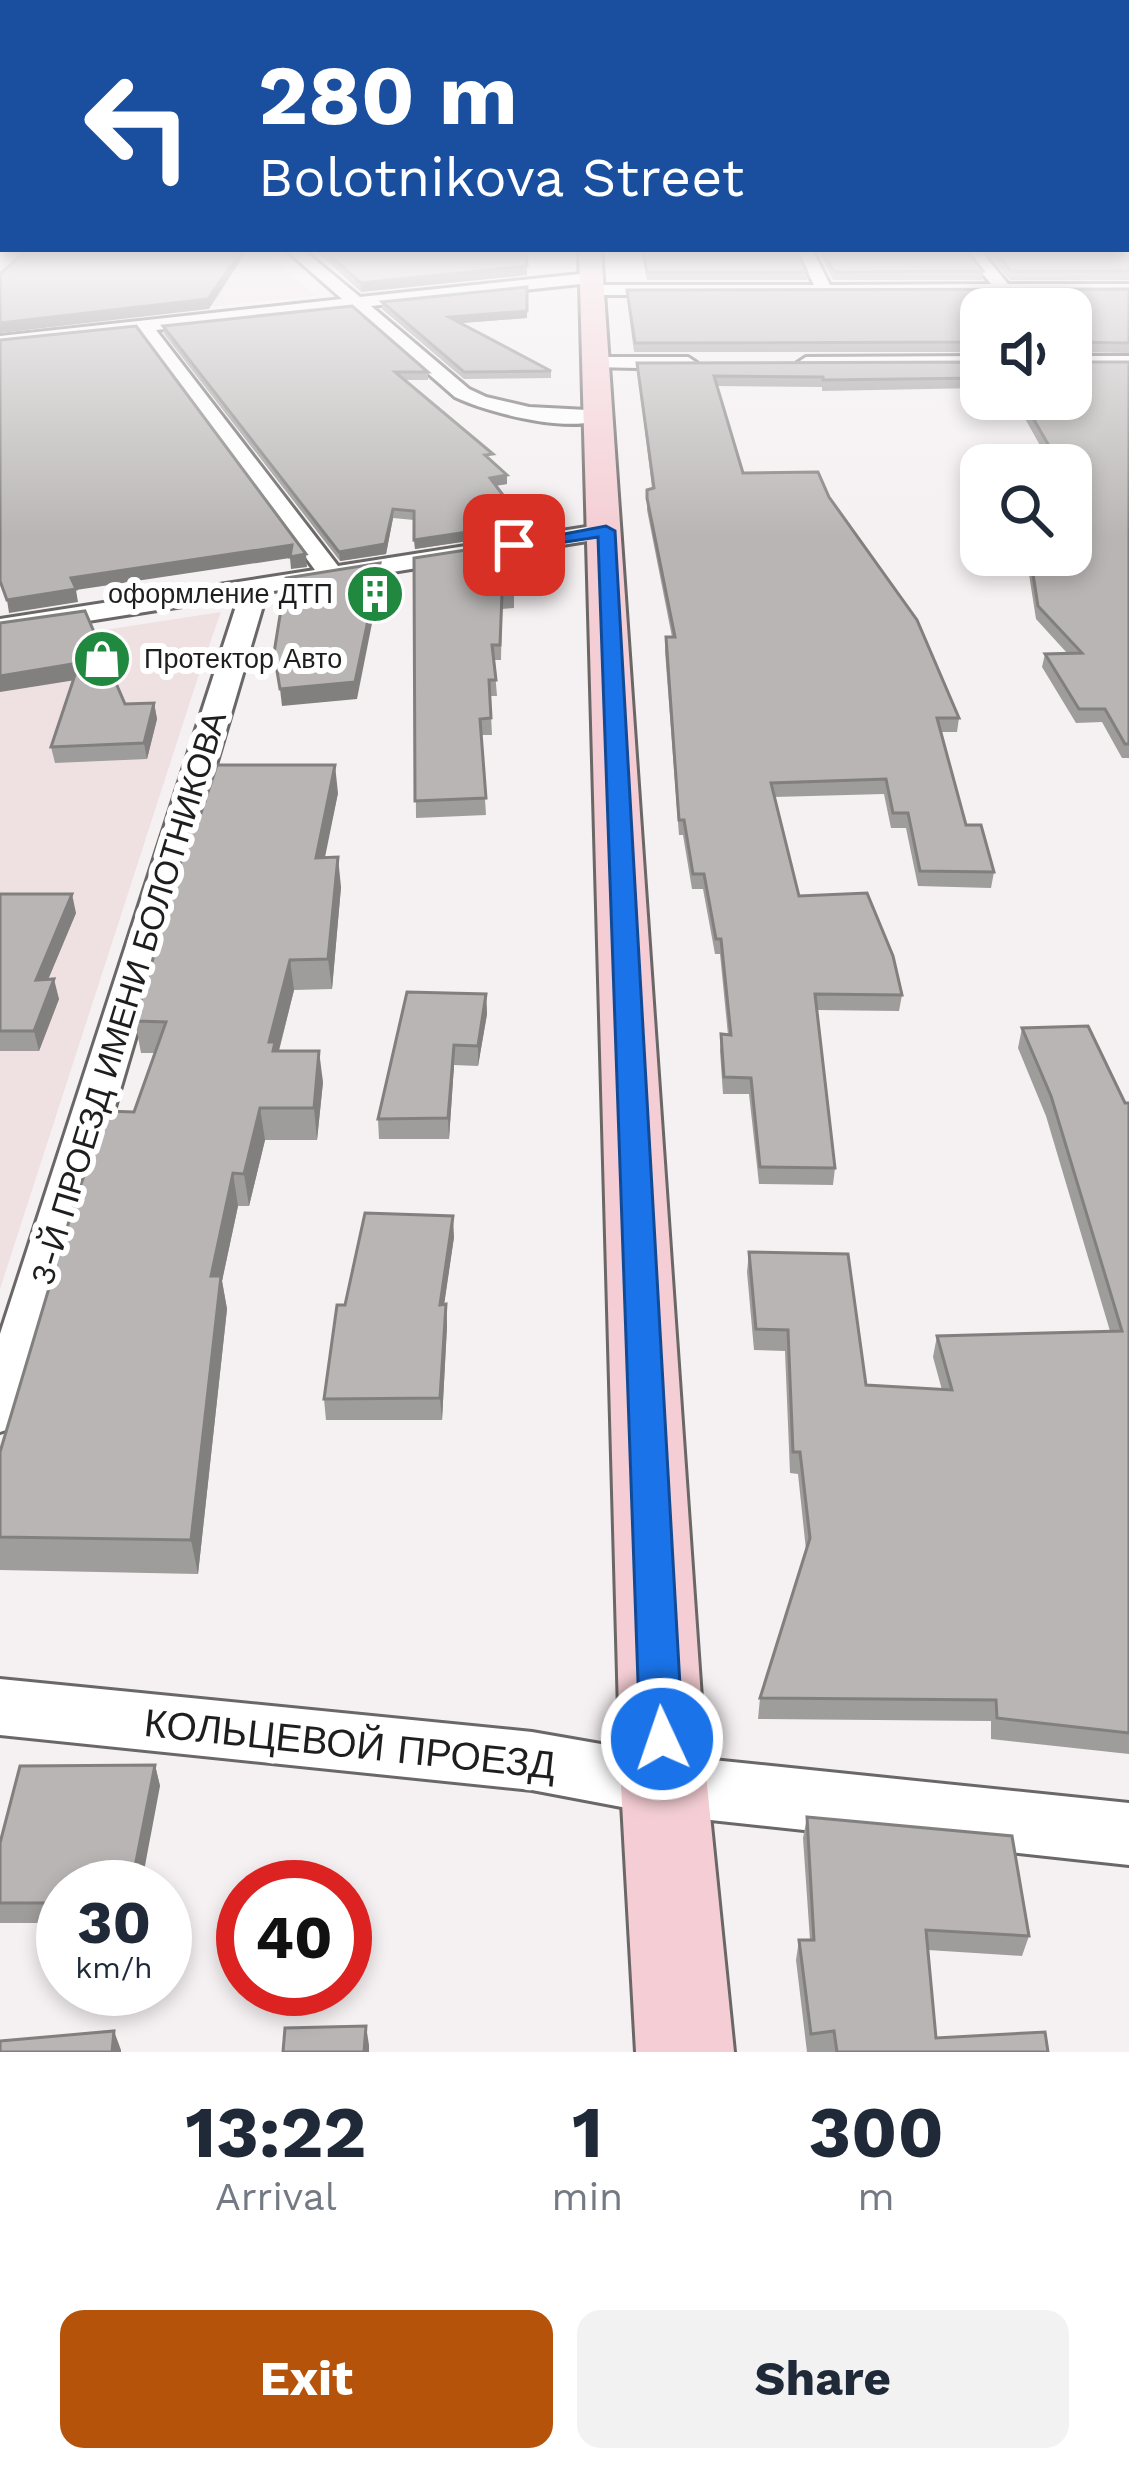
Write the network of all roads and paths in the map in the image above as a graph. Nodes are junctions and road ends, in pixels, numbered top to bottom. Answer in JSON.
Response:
{"nodes":[{"id":1,"x":157,"y":344,"type":"edge"},
{"id":2,"x":405,"y":344,"type":"edge"},
{"id":3,"x":595,"y":344,"type":"edge"},
{"id":4,"x":960,"y":362,"type":"edge"},
{"id":5,"x":1092,"y":362,"type":"edge"},
{"id":6,"x":1129,"y":362,"type":"edge"},
{"id":7,"x":710,"y":363,"type":"edge"},
{"id":8,"x":778,"y":363,"type":"edge"},
{"id":9,"x":598,"y":389,"type":"junction"},
{"id":10,"x":606,"y":531,"type":"junction"},
{"id":11,"x":330,"y":573,"type":"junction"},
{"id":12,"x":256,"y":585,"type":"junction"},
{"id":13,"x":0,"y":627,"type":"edge"},
{"id":14,"x":0,"y":1412,"type":"edge"},
{"id":15,"x":0,"y":1707,"type":"edge"},
{"id":16,"x":664,"y":1785,"type":"junction"},
{"id":17,"x":1129,"y":1834,"type":"edge"},
{"id":18,"x":685,"y":2052,"type":"edge"}],
"edges":[{"from":1,"to":11,"type":"street"},
{"from":2,"to":9,"type":"street"},
{"from":3,"to":9,"type":"street"},
{"from":4,"to":8,"type":"street"},
{"from":5,"to":6,"type":"street"},
{"from":7,"to":9,"type":"street"},
{"from":9,"to":10,"type":"street"},
{"from":10,"to":11,"type":"street"},
{"from":10,"to":16,"type":"street"},
{"from":11,"to":12,"type":"street"},
{"from":12,"to":13,"type":"street"},
{"from":12,"to":14,"type":"street","name":"3-Й ПРОЕЗД ИМЕНИ БОЛОТНИКОВА"},
{"from":15,"to":16,"type":"street","name":"КОЛЬЦЕВОЙ ПРОЕЗД"},
{"from":16,"to":17,"type":"street","name":"КОЛЬЦЕВОЙ ПРОЕЗД"},
{"from":16,"to":18,"type":"street"}]}
